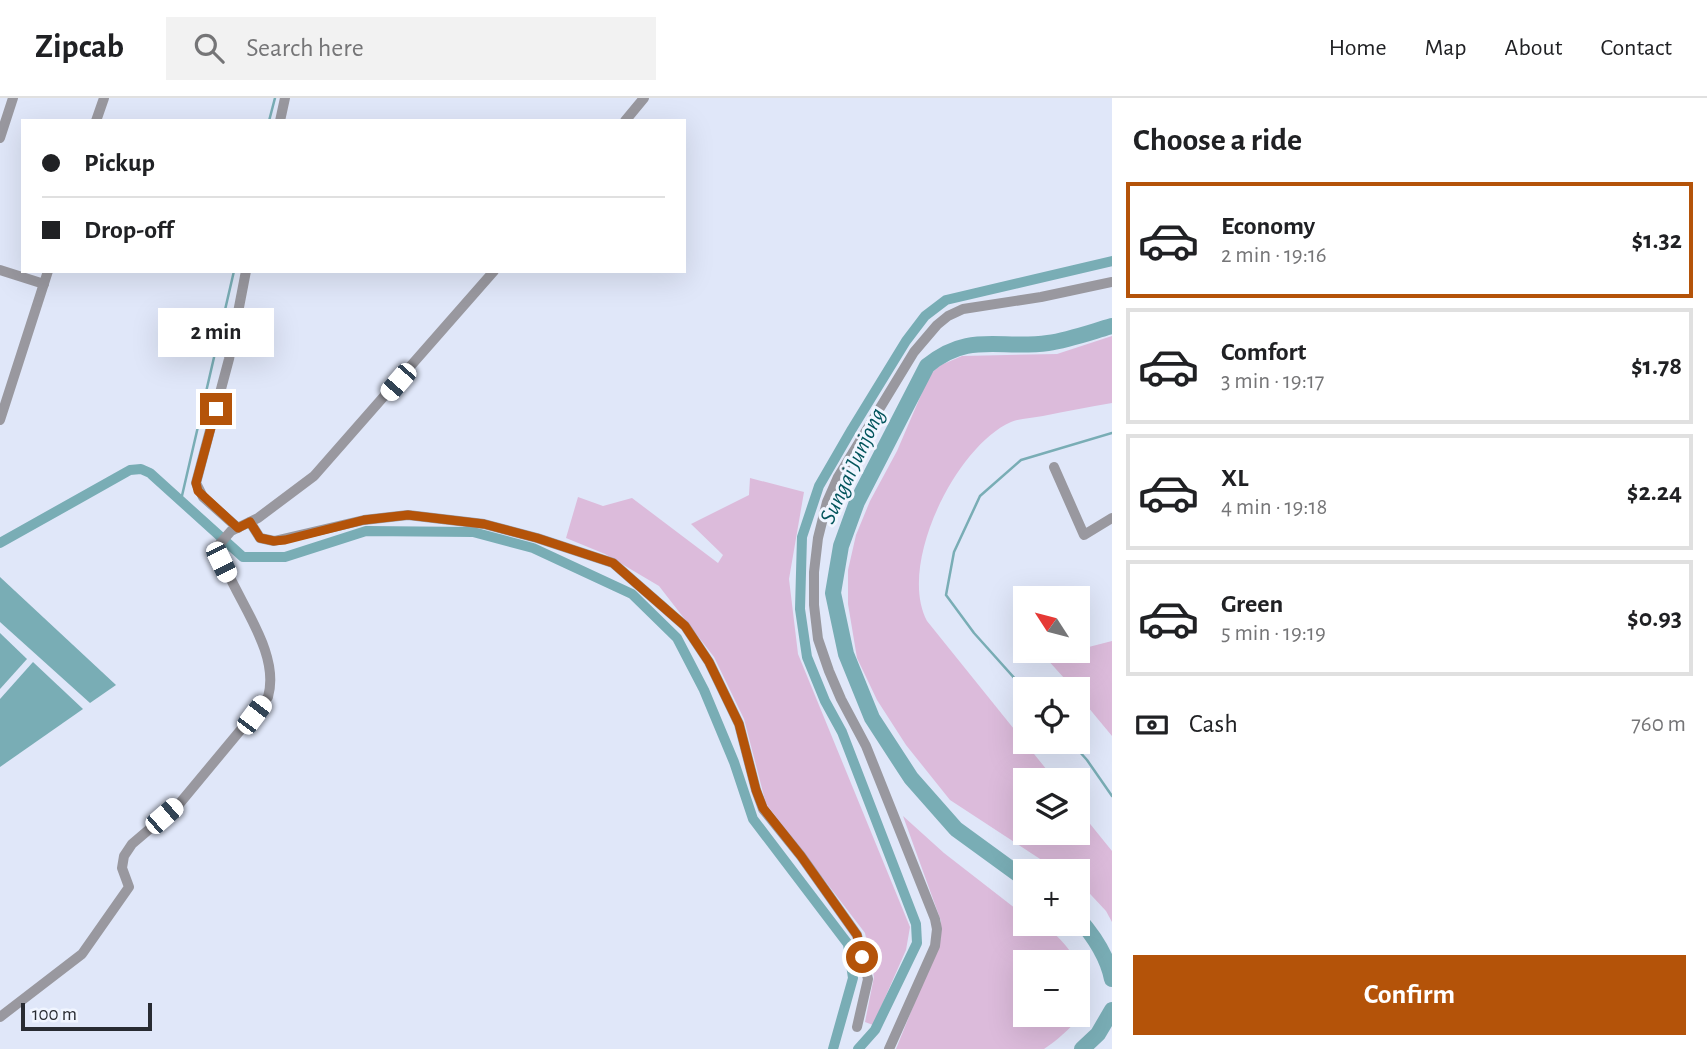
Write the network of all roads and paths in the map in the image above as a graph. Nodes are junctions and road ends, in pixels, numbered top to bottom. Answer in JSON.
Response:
{"nodes":[{"id":1,"x":13,"y":98,"type":"edge"},
{"id":2,"x":104,"y":98,"type":"edge"},
{"id":3,"x":285,"y":98,"type":"edge"},
{"id":4,"x":644,"y":98,"type":"edge"},
{"id":5,"x":97,"y":119,"type":"edge"},
{"id":6,"x":280,"y":119,"type":"edge"},
{"id":7,"x":627,"y":119,"type":"edge"},
{"id":8,"x":0,"y":138,"type":"edge"},
{"id":9,"x":0,"y":270,"type":"edge"},
{"id":10,"x":47,"y":273,"type":"edge"},
{"id":11,"x":246,"y":273,"type":"edge"},
{"id":12,"x":493,"y":273,"type":"edge"},
{"id":13,"x":1112,"y":282,"type":"edge"},
{"id":14,"x":44,"y":284,"type":"junction"},
{"id":15,"x":0,"y":419,"type":"edge"},
{"id":16,"x":1054,"y":467,"type":"dead end"},
{"id":17,"x":1112,"y":518,"type":"edge"},
{"id":18,"x":250,"y":522,"type":"junction"},
{"id":19,"x":234,"y":529,"type":"junction"},
{"id":20,"x":0,"y":1017,"type":"edge"},
{"id":21,"x":857,"y":1027,"type":"dead end"},
{"id":22,"x":889,"y":1049,"type":"edge"}],
"edges":[{"from":1,"to":8,"type":"street"},
{"from":2,"to":5,"type":"street"},
{"from":3,"to":6,"type":"street"},
{"from":4,"to":7,"type":"street"},
{"from":9,"to":14,"type":"street"},
{"from":10,"to":14,"type":"street"},
{"from":11,"to":19,"type":"street"},
{"from":12,"to":18,"type":"street"},
{"from":13,"to":22,"type":"street"},
{"from":14,"to":15,"type":"street"},
{"from":16,"to":17,"type":"street"},
{"from":18,"to":19,"type":"street"},
{"from":18,"to":21,"type":"street"},
{"from":19,"to":20,"type":"street"}]}
